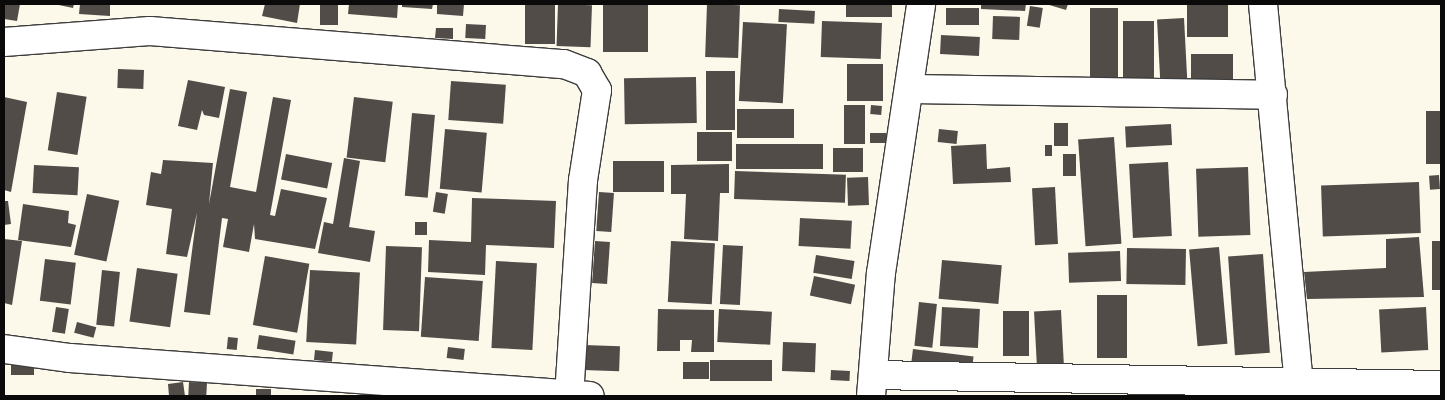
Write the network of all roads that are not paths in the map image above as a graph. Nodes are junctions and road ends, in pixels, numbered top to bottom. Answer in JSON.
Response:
{"nodes":[{"id":1,"x":921,"y":4,"type":"edge"},
{"id":2,"x":1263,"y":4,"type":"edge"},
{"id":3,"x":4,"y":42,"type":"edge"},
{"id":4,"x":910,"y":89,"type":"junction"},
{"id":5,"x":1273,"y":95,"type":"junction"},
{"id":6,"x":4,"y":349,"type":"edge"},
{"id":7,"x":1299,"y":382,"type":"junction"},
{"id":8,"x":1441,"y":385,"type":"edge"},
{"id":9,"x":872,"y":386,"type":"edge"},
{"id":10,"x":580,"y":396,"type":"edge"}],
"edges":[{"from":1,"to":4,"type":"street"},
{"from":2,"to":5,"type":"street"},
{"from":3,"to":10,"type":"street"},
{"from":4,"to":5,"type":"street"},
{"from":4,"to":9,"type":"street"},
{"from":5,"to":7,"type":"street"},
{"from":6,"to":10,"type":"street"},
{"from":7,"to":8,"type":"street"},
{"from":7,"to":9,"type":"street"}]}
